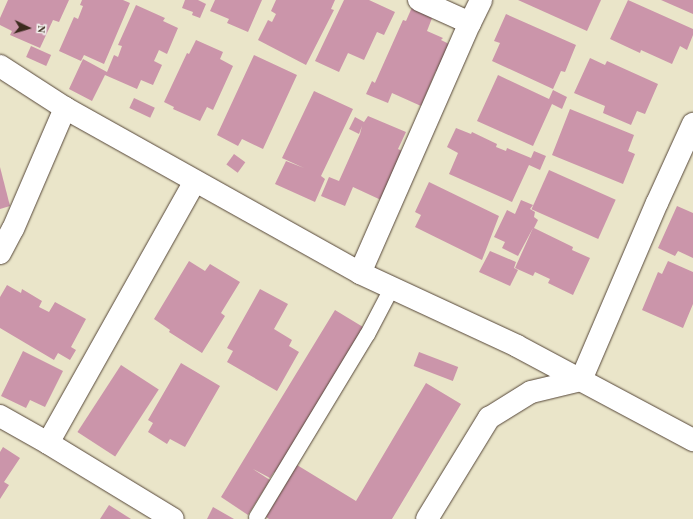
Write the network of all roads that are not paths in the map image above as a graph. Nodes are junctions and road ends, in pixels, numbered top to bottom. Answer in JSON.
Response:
{"nodes":[{"id":1,"x":419,"y":0,"type":"edge"},
{"id":2,"x":480,"y":0,"type":"edge"},
{"id":3,"x":470,"y":23,"type":"junction"},
{"id":4,"x":0,"y":66,"type":"edge"},
{"id":5,"x":66,"y":108,"type":"junction"},
{"id":6,"x":692,"y":129,"type":"edge"},
{"id":7,"x":195,"y":180,"type":"junction"},
{"id":8,"x":0,"y":253,"type":"edge"},
{"id":9,"x":360,"y":274,"type":"junction"},
{"id":10,"x":391,"y":288,"type":"junction"},
{"id":11,"x":581,"y":380,"type":"junction"},
{"id":12,"x":0,"y":416,"type":"edge"},
{"id":13,"x":693,"y":440,"type":"edge"},
{"id":14,"x":48,"y":443,"type":"junction"},
{"id":15,"x":256,"y":517,"type":"dead end"},
{"id":16,"x":172,"y":519,"type":"edge"},
{"id":17,"x":427,"y":519,"type":"edge"}],
"edges":[{"from":1,"to":3,"type":"street"},
{"from":2,"to":3,"type":"street"},
{"from":3,"to":9,"type":"street"},
{"from":4,"to":5,"type":"street"},
{"from":5,"to":7,"type":"street"},
{"from":5,"to":8,"type":"street"},
{"from":6,"to":11,"type":"street"},
{"from":7,"to":9,"type":"street"},
{"from":7,"to":14,"type":"street"},
{"from":9,"to":10,"type":"street"},
{"from":10,"to":11,"type":"street"},
{"from":10,"to":15,"type":"lane"},
{"from":11,"to":13,"type":"street"},
{"from":11,"to":17,"type":"street"},
{"from":12,"to":14,"type":"street"},
{"from":14,"to":16,"type":"street"}]}
